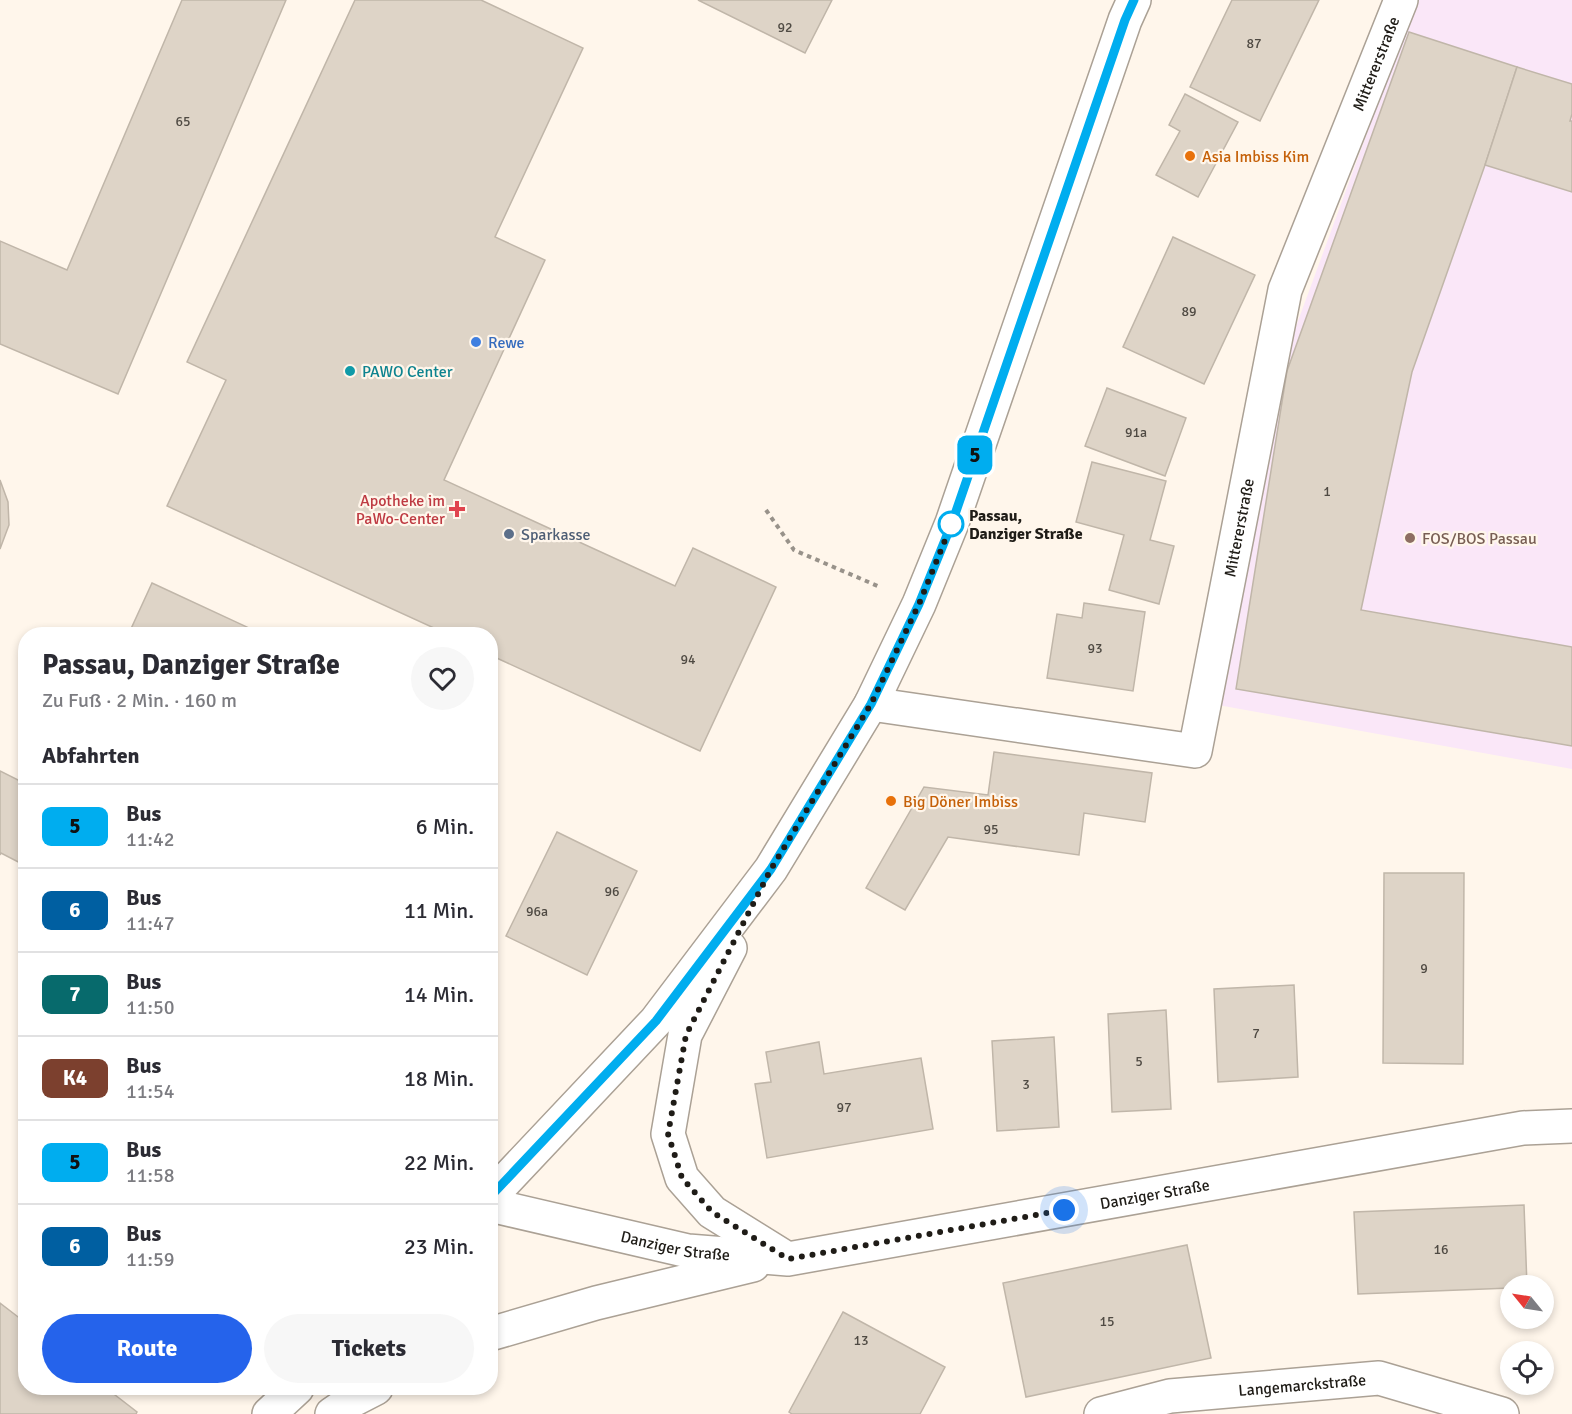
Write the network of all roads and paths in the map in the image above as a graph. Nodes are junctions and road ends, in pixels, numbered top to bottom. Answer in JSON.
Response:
{"nodes":[{"id":1,"x":1134,"y":0,"type":"edge"},
{"id":2,"x":1401,"y":0,"type":"edge"},
{"id":3,"x":766,"y":510,"type":"dead end"},
{"id":4,"x":919,"y":604,"type":"junction"},
{"id":5,"x":871,"y":704,"type":"junction"},
{"id":6,"x":771,"y":869,"type":"junction"},
{"id":7,"x":1572,"y":1126,"type":"edge"},
{"id":8,"x":498,"y":1189,"type":"edge"},
{"id":9,"x":498,"y":1207,"type":"edge"},
{"id":10,"x":785,"y":1259,"type":"junction"},
{"id":11,"x":498,"y":1332,"type":"edge"},
{"id":12,"x":289,"y":1395,"type":"edge"},
{"id":13,"x":363,"y":1395,"type":"edge"},
{"id":14,"x":269,"y":1414,"type":"edge"},
{"id":15,"x":332,"y":1414,"type":"edge"},
{"id":16,"x":1101,"y":1414,"type":"edge"},
{"id":17,"x":1502,"y":1414,"type":"edge"}],
"edges":[{"from":1,"to":4,"type":"street"},
{"from":2,"to":5,"type":"street","name":"Mittererstraße"},
{"from":3,"to":4,"type":"path"},
{"from":4,"to":5,"type":"street"},
{"from":5,"to":6,"type":"street"},
{"from":6,"to":8,"type":"street"},
{"from":6,"to":10,"type":"street"},
{"from":7,"to":10,"type":"street","name":"Danziger Straße"},
{"from":9,"to":10,"type":"street","name":"Danziger Straße"},
{"from":10,"to":11,"type":"street"},
{"from":12,"to":14,"type":"street"},
{"from":13,"to":15,"type":"street"},
{"from":16,"to":17,"type":"street","name":"Langemarckstraße"}]}
